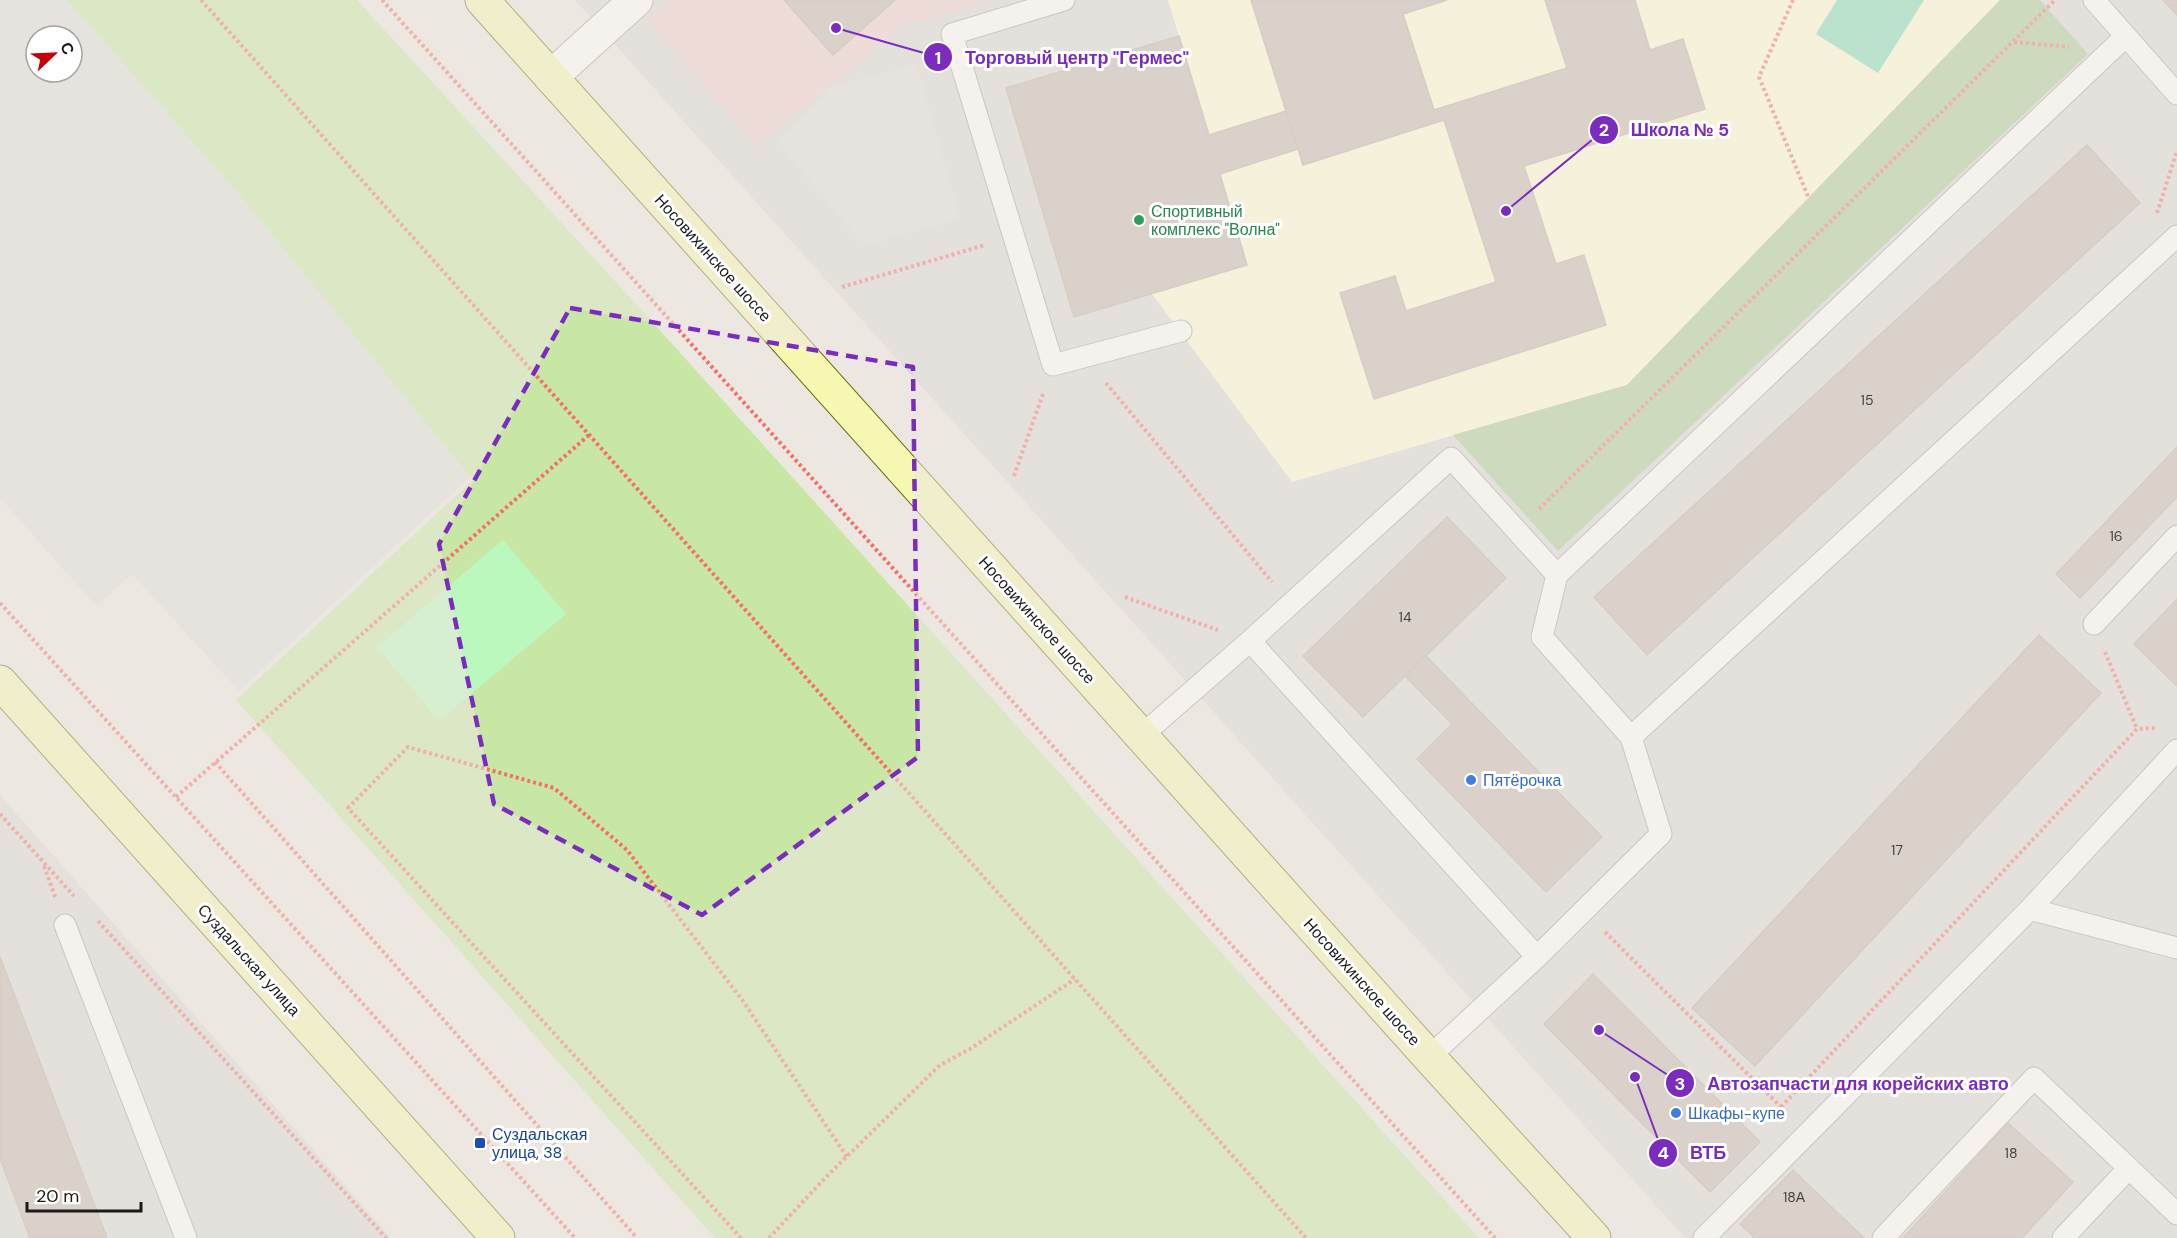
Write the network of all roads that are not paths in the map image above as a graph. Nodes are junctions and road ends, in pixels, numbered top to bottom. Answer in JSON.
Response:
{"nodes":[{"id":1,"x":483,"y":0,"type":"edge"},
{"id":2,"x":636,"y":0,"type":"edge"},
{"id":3,"x":1064,"y":0,"type":"edge"},
{"id":4,"x":2094,"y":0,"type":"edge"},
{"id":5,"x":2126,"y":36,"type":"junction"},
{"id":6,"x":551,"y":77,"type":"junction"},
{"id":7,"x":2177,"y":94,"type":"edge"},
{"id":8,"x":2177,"y":236,"type":"edge"},
{"id":9,"x":1181,"y":332,"type":"dead end"},
{"id":10,"x":2177,"y":536,"type":"edge"},
{"id":11,"x":1557,"y":575,"type":"junction"},
{"id":12,"x":2094,"y":624,"type":"road end"},
{"id":13,"x":1250,"y":641,"type":"junction"},
{"id":14,"x":1,"y":684,"type":"edge"},
{"id":15,"x":1141,"y":736,"type":"junction"},
{"id":16,"x":1631,"y":737,"type":"junction"},
{"id":17,"x":2177,"y":750,"type":"edge"},
{"id":18,"x":2030,"y":909,"type":"junction"},
{"id":19,"x":65,"y":925,"type":"road end"},
{"id":20,"x":2177,"y":948,"type":"edge"},
{"id":21,"x":1538,"y":957,"type":"junction"},
{"id":22,"x":1429,"y":1057,"type":"junction"},
{"id":23,"x":2129,"y":1168,"type":"junction"},
{"id":24,"x":2177,"y":1214,"type":"edge"},
{"id":25,"x":186,"y":1238,"type":"edge"},
{"id":26,"x":498,"y":1238,"type":"edge"},
{"id":27,"x":1594,"y":1238,"type":"edge"},
{"id":28,"x":1704,"y":1238,"type":"edge"},
{"id":29,"x":1883,"y":1238,"type":"edge"},
{"id":30,"x":2063,"y":1238,"type":"edge"}],
"edges":[{"from":1,"to":6,"type":"main road","name":"Носовихинское шоссе"},
{"from":2,"to":6,"type":"street"},
{"from":3,"to":9,"type":"lane"},
{"from":4,"to":5,"type":"lane"},
{"from":5,"to":7,"type":"lane"},
{"from":5,"to":11,"type":"lane"},
{"from":6,"to":15,"type":"main road","name":"Носовихинское шоссе"},
{"from":8,"to":16,"type":"lane"},
{"from":10,"to":12,"type":"lane"},
{"from":11,"to":13,"type":"lane"},
{"from":11,"to":16,"type":"lane"},
{"from":13,"to":15,"type":"lane"},
{"from":13,"to":21,"type":"lane"},
{"from":14,"to":26,"type":"main road","name":"Суздальская улица"},
{"from":15,"to":22,"type":"main road","name":"Носовихинское шоссе"},
{"from":16,"to":21,"type":"lane"},
{"from":17,"to":18,"type":"lane"},
{"from":18,"to":20,"type":"lane"},
{"from":18,"to":28,"type":"lane"},
{"from":19,"to":25,"type":"lane"},
{"from":21,"to":22,"type":"lane"},
{"from":22,"to":27,"type":"main road","name":"Носовихинское шоссе"},
{"from":23,"to":24,"type":"lane"},
{"from":23,"to":29,"type":"lane"},
{"from":23,"to":30,"type":"lane"}]}
